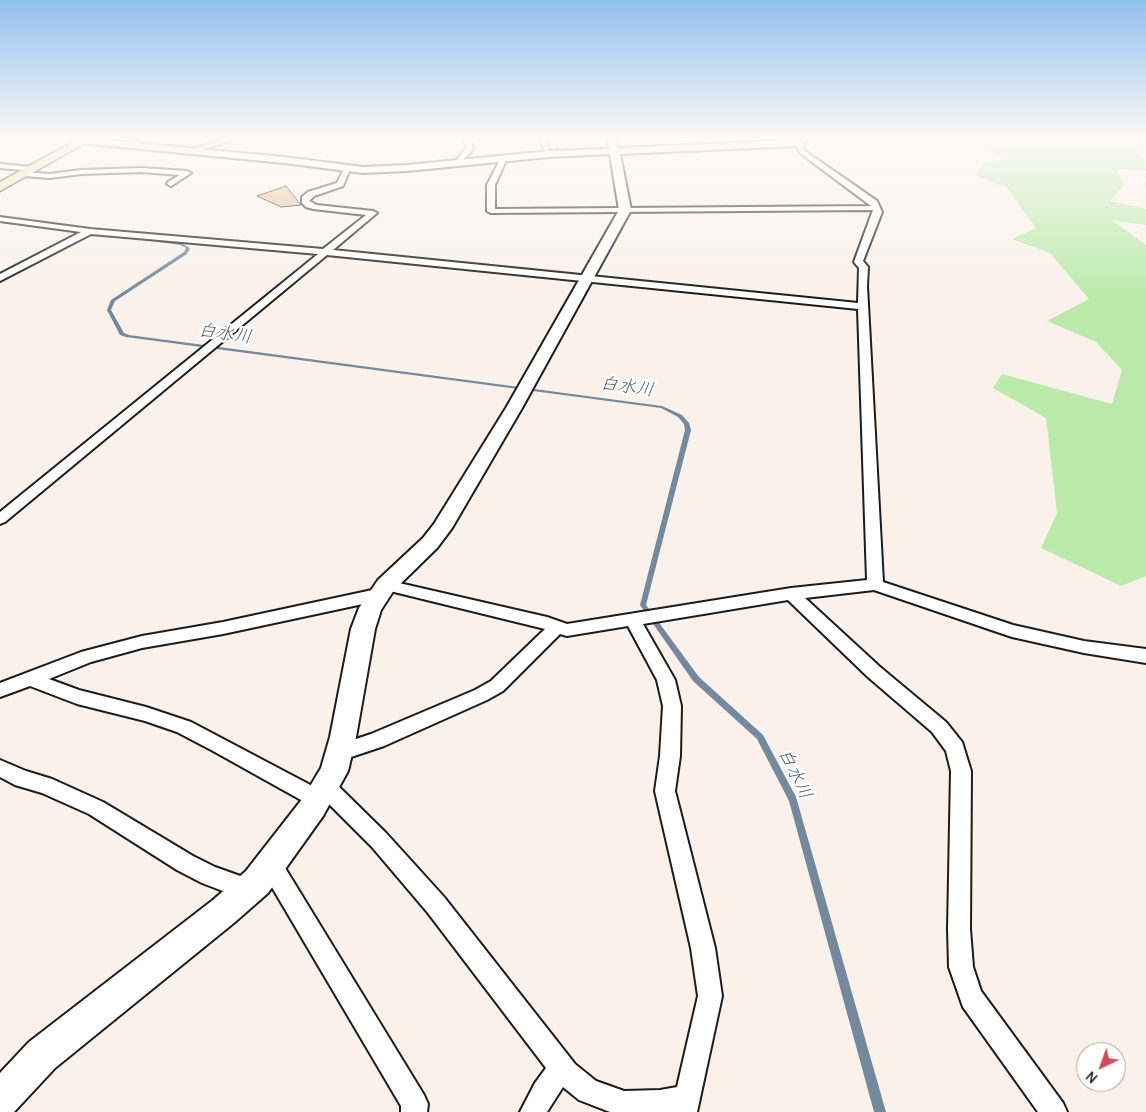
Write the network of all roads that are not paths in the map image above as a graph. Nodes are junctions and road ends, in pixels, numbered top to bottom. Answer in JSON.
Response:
{"nodes":[{"id":1,"x":323,"y":190,"type":"edge"},
{"id":2,"x":490,"y":190,"type":"edge"},
{"id":3,"x":622,"y":190,"type":"edge"},
{"id":4,"x":857,"y":190,"type":"edge"},
{"id":5,"x":877,"y":208,"type":"junction"},
{"id":6,"x":625,"y":210,"type":"junction"},
{"id":7,"x":0,"y":219,"type":"edge"},
{"id":8,"x":90,"y":231,"type":"junction"},
{"id":9,"x":326,"y":252,"type":"junction"},
{"id":10,"x":0,"y":278,"type":"edge"},
{"id":11,"x":587,"y":279,"type":"junction"},
{"id":12,"x":864,"y":307,"type":"junction"},
{"id":13,"x":0,"y":519,"type":"edge"},
{"id":14,"x":875,"y":585,"type":"junction"},
{"id":15,"x":382,"y":590,"type":"junction"},
{"id":16,"x":791,"y":594,"type":"junction"},
{"id":17,"x":632,"y":619,"type":"junction"},
{"id":18,"x":557,"y":627,"type":"junction"},
{"id":19,"x":1146,"y":656,"type":"edge"},
{"id":20,"x":28,"y":678,"type":"junction"},
{"id":21,"x":0,"y":690,"type":"edge"},
{"id":22,"x":339,"y":753,"type":"junction"},
{"id":23,"x":0,"y":768,"type":"edge"},
{"id":24,"x":321,"y":792,"type":"junction"},
{"id":25,"x":271,"y":865,"type":"junction"},
{"id":26,"x":249,"y":890,"type":"junction"},
{"id":27,"x":562,"y":1068,"type":"junction"},
{"id":28,"x":0,"y":1100,"type":"edge"},
{"id":29,"x":686,"y":1105,"type":"edge"},
{"id":30,"x":414,"y":1112,"type":"edge"},
{"id":31,"x":533,"y":1112,"type":"edge"},
{"id":32,"x":1054,"y":1112,"type":"edge"}],
"edges":[{"from":1,"to":9,"type":"street"},
{"from":2,"to":6,"type":"street"},
{"from":3,"to":6,"type":"street"},
{"from":4,"to":5,"type":"street"},
{"from":5,"to":6,"type":"street"},
{"from":5,"to":12,"type":"street"},
{"from":6,"to":11,"type":"street"},
{"from":7,"to":8,"type":"street"},
{"from":8,"to":9,"type":"street"},
{"from":8,"to":10,"type":"street"},
{"from":9,"to":11,"type":"street"},
{"from":9,"to":13,"type":"street"},
{"from":11,"to":12,"type":"street"},
{"from":11,"to":15,"type":"street"},
{"from":12,"to":14,"type":"street"},
{"from":14,"to":16,"type":"street"},
{"from":14,"to":19,"type":"street"},
{"from":15,"to":18,"type":"street"},
{"from":15,"to":20,"type":"street"},
{"from":15,"to":22,"type":"street"},
{"from":16,"to":17,"type":"street"},
{"from":16,"to":32,"type":"street"},
{"from":17,"to":18,"type":"street"},
{"from":17,"to":29,"type":"street"},
{"from":18,"to":22,"type":"street"},
{"from":20,"to":21,"type":"street"},
{"from":20,"to":24,"type":"street"},
{"from":22,"to":24,"type":"street"},
{"from":23,"to":26,"type":"street"},
{"from":24,"to":25,"type":"street"},
{"from":24,"to":27,"type":"street"},
{"from":25,"to":26,"type":"street"},
{"from":25,"to":30,"type":"street"},
{"from":26,"to":28,"type":"street"},
{"from":27,"to":29,"type":"street"},
{"from":27,"to":31,"type":"street"}]}
